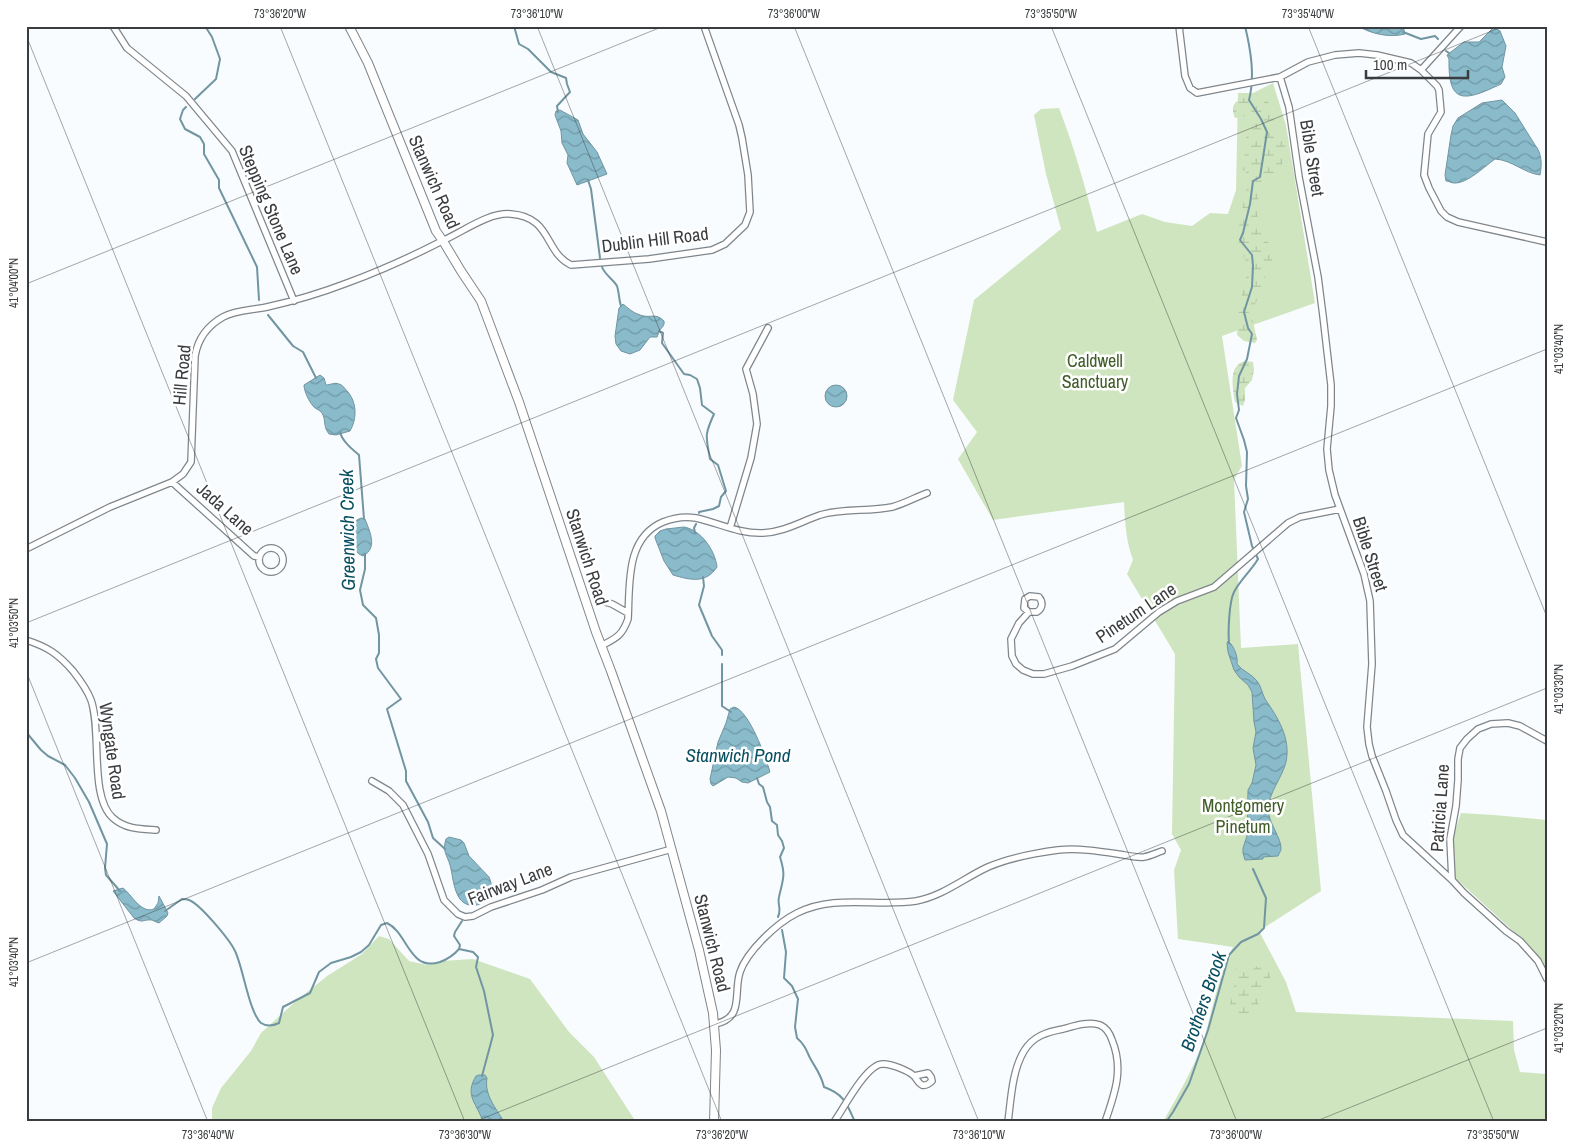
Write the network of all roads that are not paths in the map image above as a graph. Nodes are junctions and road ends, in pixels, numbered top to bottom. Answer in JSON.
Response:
{"nodes":[{"id":1,"x":114,"y":26,"type":"edge"},
{"id":2,"x":349,"y":26,"type":"edge"},
{"id":3,"x":704,"y":26,"type":"edge"},
{"id":4,"x":1179,"y":26,"type":"edge"},
{"id":5,"x":1461,"y":26,"type":"edge"},
{"id":6,"x":1421,"y":70,"type":"junction"},
{"id":7,"x":1280,"y":77,"type":"junction"},
{"id":8,"x":443,"y":241,"type":"junction"},
{"id":9,"x":1547,"y":242,"type":"edge"},
{"id":10,"x":294,"y":301,"type":"junction"},
{"id":11,"x":768,"y":328,"type":"dead end"},
{"id":12,"x":172,"y":482,"type":"junction"},
{"id":13,"x":927,"y":493,"type":"dead end"},
{"id":14,"x":1340,"y":509,"type":"junction"},
{"id":15,"x":730,"y":528,"type":"junction"},
{"id":16,"x":26,"y":549,"type":"edge"},
{"id":17,"x":259,"y":557,"type":"junction"},
{"id":18,"x":605,"y":602,"type":"dead end"},
{"id":19,"x":1029,"y":612,"type":"dead end"},
{"id":20,"x":628,"y":613,"type":"junction"},
{"id":21,"x":26,"y":640,"type":"edge"},
{"id":22,"x":600,"y":646,"type":"junction"},
{"id":23,"x":1547,"y":741,"type":"edge"},
{"id":24,"x":372,"y":781,"type":"dead end"},
{"id":25,"x":156,"y":830,"type":"dead end"},
{"id":26,"x":672,"y":849,"type":"junction"},
{"id":27,"x":1162,"y":851,"type":"dead end"},
{"id":28,"x":1452,"y":880,"type":"junction"},
{"id":29,"x":1547,"y":978,"type":"edge"},
{"id":30,"x":715,"y":1024,"type":"junction"},
{"id":31,"x":914,"y":1076,"type":"dead end"},
{"id":32,"x":714,"y":1122,"type":"edge"},
{"id":33,"x":834,"y":1122,"type":"edge"},
{"id":34,"x":1008,"y":1122,"type":"edge"},
{"id":35,"x":1105,"y":1122,"type":"edge"}],
"edges":[{"from":1,"to":10,"type":"street","name":"Stepping Stone Lane"},
{"from":2,"to":8,"type":"street","name":"Stanwich Road"},
{"from":3,"to":8,"type":"street","name":"Dublin Hill Road"},
{"from":4,"to":7,"type":"street"},
{"from":5,"to":6,"type":"street"},
{"from":6,"to":7,"type":"street"},
{"from":6,"to":9,"type":"street"},
{"from":7,"to":14,"type":"street","name":"Bible Street"},
{"from":8,"to":10,"type":"street","name":"Hill Road"},
{"from":8,"to":22,"type":"street","name":"Stanwich Road"},
{"from":10,"to":12,"type":"street","name":"Hill Road"},
{"from":11,"to":15,"type":"street"},
{"from":12,"to":16,"type":"street","name":"Hill Road"},
{"from":12,"to":17,"type":"street","name":"Jada Lane"},
{"from":13,"to":15,"type":"street"},
{"from":14,"to":19,"type":"street","name":"Pinetum Lane"},
{"from":14,"to":28,"type":"street","name":"Bible Street"},
{"from":15,"to":20,"type":"street"},
{"from":17,"to":17,"type":"street","name":"Jada Lane"},
{"from":18,"to":20,"type":"street"},
{"from":20,"to":22,"type":"street"},
{"from":21,"to":25,"type":"street","name":"Wyngate Road"},
{"from":22,"to":26,"type":"street","name":"Stanwich Road"},
{"from":23,"to":28,"type":"street","name":"Patricia Lane"},
{"from":24,"to":26,"type":"street","name":"Fairway Lane"},
{"from":26,"to":30,"type":"street","name":"Stanwich Road"},
{"from":27,"to":30,"type":"street"},
{"from":28,"to":29,"type":"street","name":"Bible Street"},
{"from":30,"to":32,"type":"street","name":"Stanwich Road"},
{"from":31,"to":33,"type":"street"},
{"from":34,"to":35,"type":"street"}]}
